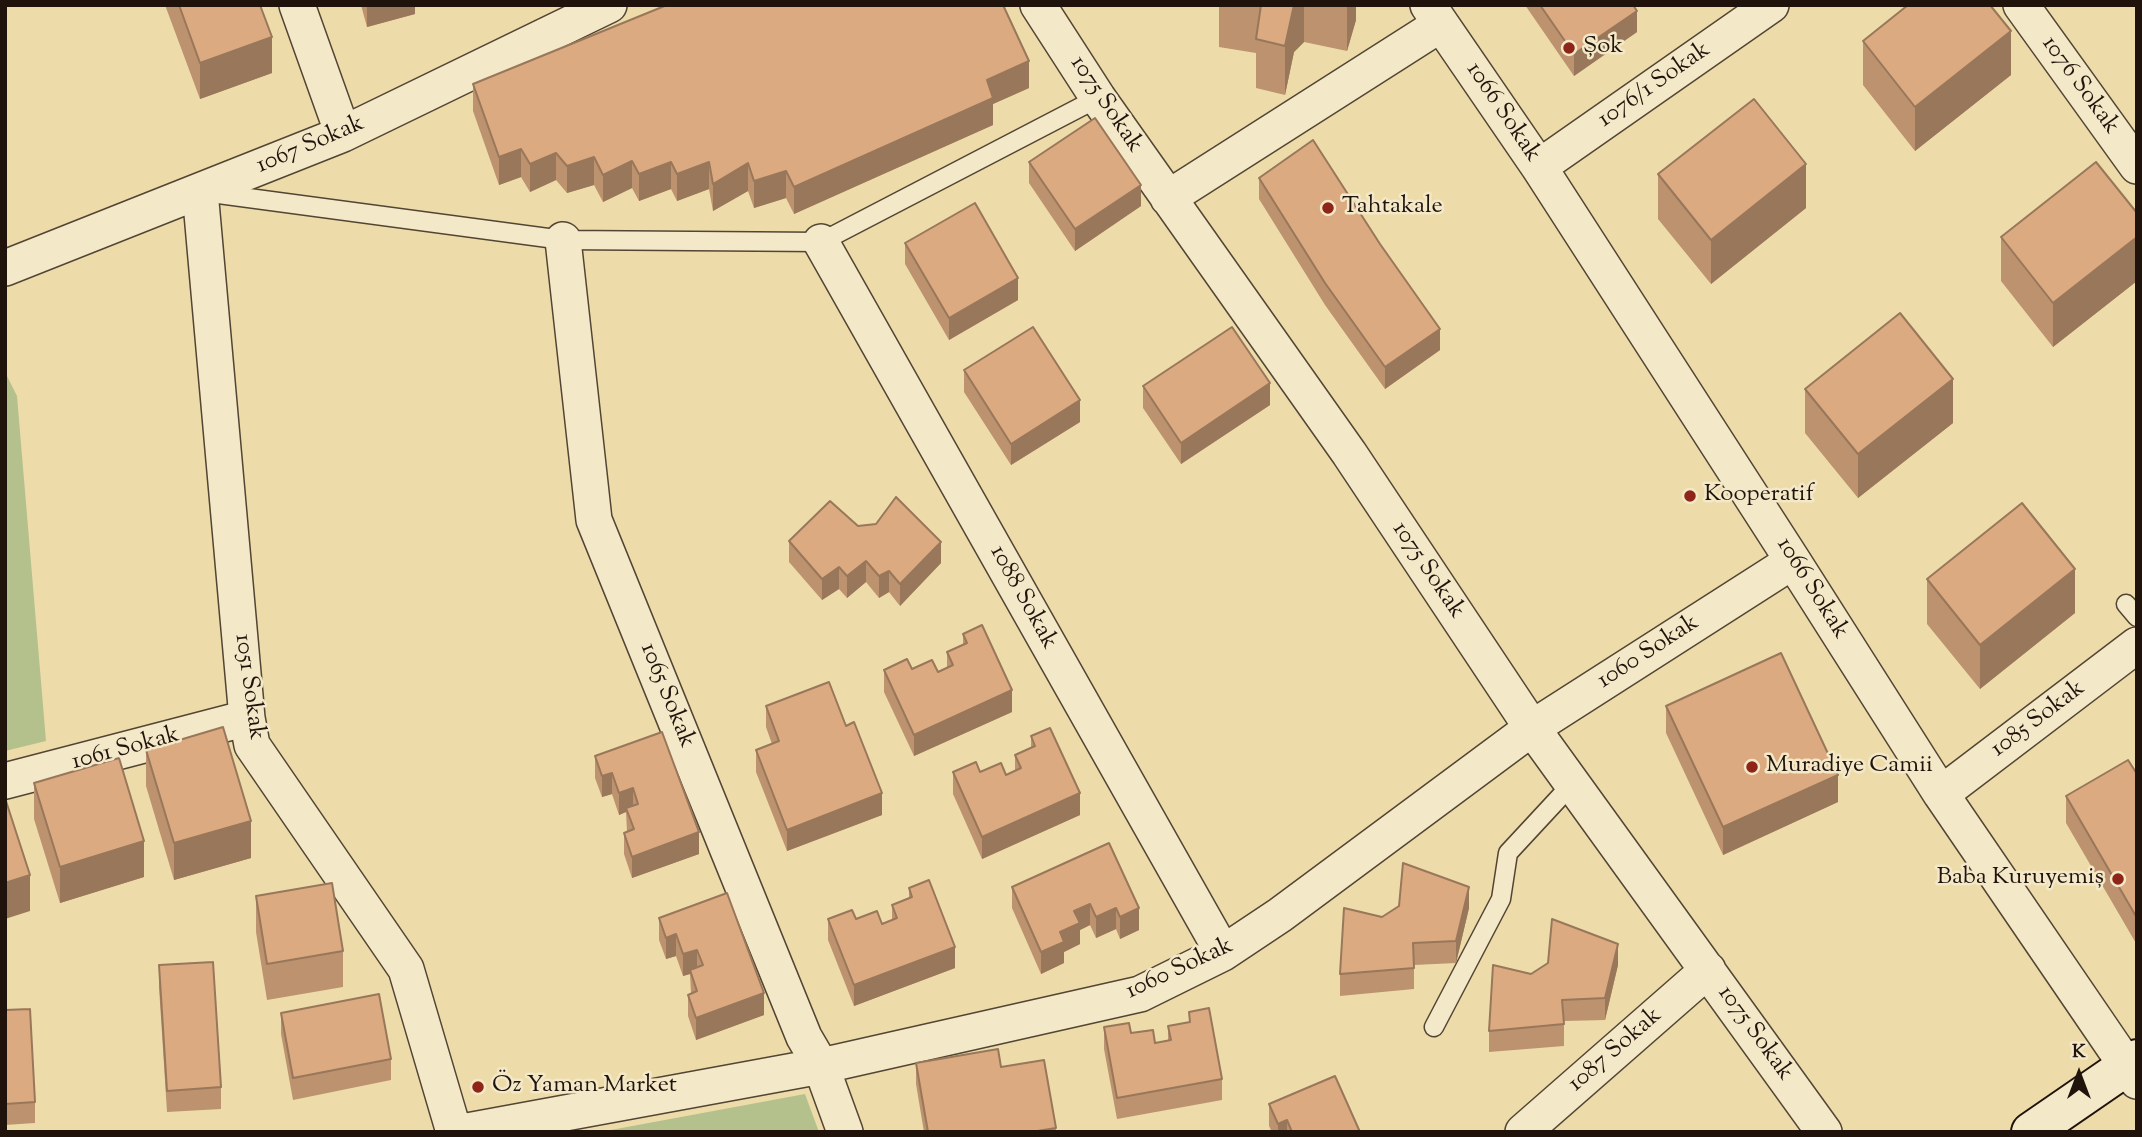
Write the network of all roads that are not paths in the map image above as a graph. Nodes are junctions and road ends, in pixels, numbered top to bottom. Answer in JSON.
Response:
{"nodes":[{"id":1,"x":297,"y":5,"type":"edge"},
{"id":2,"x":609,"y":5,"type":"edge"},
{"id":3,"x":1038,"y":5,"type":"edge"},
{"id":4,"x":1771,"y":5,"type":"edge"},
{"id":5,"x":2021,"y":5,"type":"edge"},
{"id":6,"x":1435,"y":15,"type":"edge"},
{"id":7,"x":1098,"y":98,"type":"junction"},
{"id":8,"x":343,"y":134,"type":"junction"},
{"id":9,"x":2137,"y":166,"type":"edge"},
{"id":10,"x":1539,"y":167,"type":"junction"},
{"id":11,"x":200,"y":191,"type":"junction"},
{"id":12,"x":1168,"y":198,"type":"junction"},
{"id":13,"x":563,"y":240,"type":"junction"},
{"id":14,"x":821,"y":242,"type":"junction"},
{"id":15,"x":5,"y":268,"type":"edge"},
{"id":16,"x":1794,"y":561,"type":"junction"},
{"id":17,"x":2137,"y":645,"type":"edge"},
{"id":18,"x":247,"y":718,"type":"junction"},
{"id":19,"x":1532,"y":728,"type":"junction"},
{"id":20,"x":5,"y":781,"type":"edge"},
{"id":21,"x":1572,"y":784,"type":"junction"},
{"id":22,"x":1941,"y":794,"type":"junction"},
{"id":23,"x":1223,"y":953,"type":"junction"},
{"id":24,"x":1708,"y":970,"type":"junction"},
{"id":25,"x":1434,"y":1027,"type":"dead end"},
{"id":26,"x":821,"y":1066,"type":"junction"},
{"id":27,"x":2133,"y":1068,"type":"edge"},
{"id":28,"x":454,"y":1132,"type":"edge"},
{"id":29,"x":462,"y":1132,"type":"edge"},
{"id":30,"x":845,"y":1132,"type":"edge"},
{"id":31,"x":1523,"y":1132,"type":"edge"},
{"id":32,"x":1824,"y":1132,"type":"edge"},
{"id":33,"x":2031,"y":1132,"type":"edge"}],
"edges":[{"from":1,"to":8,"type":"street"},
{"from":2,"to":8,"type":"street","name":"1067 Sokak"},
{"from":3,"to":7,"type":"street","name":"1075 Sokak"},
{"from":4,"to":10,"type":"street","name":"1076/1 Sokak"},
{"from":5,"to":9,"type":"street","name":"1076 Sokak"},
{"from":6,"to":10,"type":"street","name":"1066 Sokak"},
{"from":6,"to":12,"type":"street"},
{"from":7,"to":12,"type":"street","name":"1075 Sokak"},
{"from":7,"to":14,"type":"lane"},
{"from":8,"to":11,"type":"street","name":"1067 Sokak"},
{"from":10,"to":16,"type":"street","name":"1066 Sokak"},
{"from":11,"to":13,"type":"lane"},
{"from":11,"to":15,"type":"street","name":"1067 Sokak"},
{"from":11,"to":18,"type":"street","name":"1051 Sokak"},
{"from":12,"to":19,"type":"street","name":"1075 Sokak"},
{"from":13,"to":14,"type":"lane"},
{"from":13,"to":26,"type":"street","name":"1065 Sokak"},
{"from":14,"to":23,"type":"street","name":"1088 Sokak"},
{"from":16,"to":19,"type":"street","name":"1060 Sokak"},
{"from":16,"to":22,"type":"street","name":"1066 Sokak"},
{"from":17,"to":22,"type":"street","name":"1085 Sokak"},
{"from":18,"to":20,"type":"street","name":"1061 Sokak"},
{"from":18,"to":28,"type":"street","name":"1051 Sokak"},
{"from":19,"to":21,"type":"street","name":"1075 Sokak"},
{"from":19,"to":23,"type":"street","name":"1060 Sokak"},
{"from":21,"to":24,"type":"street","name":"1075 Sokak"},
{"from":21,"to":25,"type":"lane"},
{"from":22,"to":27,"type":"street","name":"1066 Sokak"},
{"from":23,"to":26,"type":"street","name":"1060 Sokak"},
{"from":24,"to":31,"type":"street","name":"1087 Sokak"},
{"from":24,"to":32,"type":"street","name":"1075 Sokak"},
{"from":26,"to":29,"type":"street","name":"1060 Sokak"},
{"from":26,"to":30,"type":"street","name":"1065 Sokak"},
{"from":27,"to":33,"type":"street"}]}
